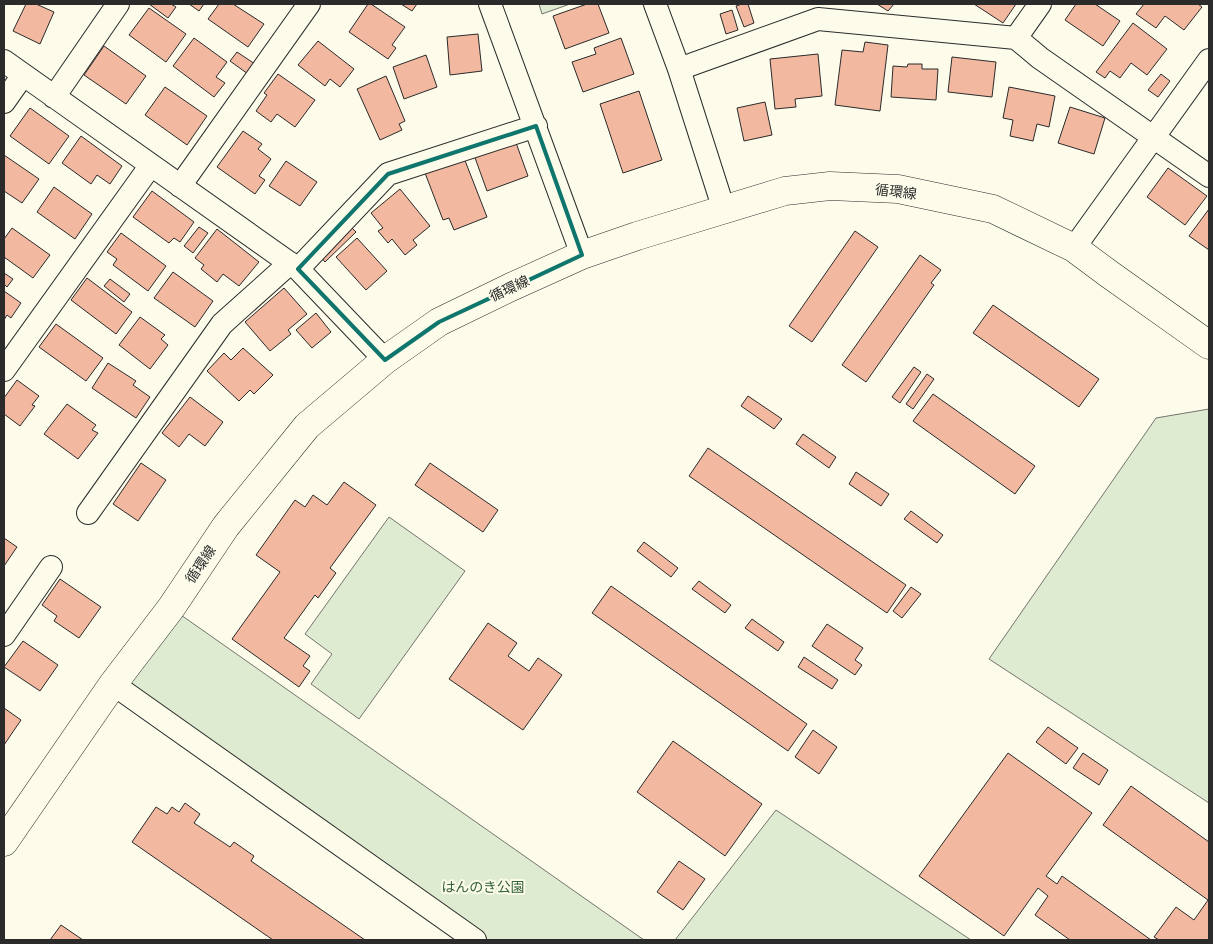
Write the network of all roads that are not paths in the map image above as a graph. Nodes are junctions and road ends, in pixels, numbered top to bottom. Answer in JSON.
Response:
{"nodes":[{"id":1,"x":118,"y":4,"type":"edge"},
{"id":2,"x":309,"y":4,"type":"edge"},
{"id":3,"x":490,"y":4,"type":"edge"},
{"id":4,"x":655,"y":4,"type":"edge"},
{"id":5,"x":1040,"y":4,"type":"edge"},
{"id":6,"x":815,"y":11,"type":"edge"},
{"id":7,"x":1016,"y":38,"type":"junction"},
{"id":8,"x":1209,"y":60,"type":"edge"},
{"id":9,"x":4,"y":61,"type":"edge"},
{"id":10,"x":679,"y":69,"type":"junction"},
{"id":11,"x":23,"y":75,"type":"junction"},
{"id":12,"x":54,"y":97,"type":"junction"},
{"id":13,"x":4,"y":102,"type":"edge"},
{"id":14,"x":536,"y":126,"type":"junction"},
{"id":15,"x":1155,"y":138,"type":"junction"},
{"id":16,"x":151,"y":165,"type":"junction"},
{"id":17,"x":1209,"y":176,"type":"edge"},
{"id":18,"x":180,"y":186,"type":"junction"},
{"id":19,"x":724,"y":210,"type":"junction"},
{"id":20,"x":1074,"y":248,"type":"junction"},
{"id":21,"x":582,"y":255,"type":"junction"},
{"id":22,"x":294,"y":266,"type":"junction"},
{"id":23,"x":1209,"y":345,"type":"edge"},
{"id":24,"x":385,"y":360,"type":"junction"},
{"id":25,"x":4,"y":370,"type":"edge"},
{"id":26,"x":88,"y":513,"type":"dead end"},
{"id":27,"x":51,"y":567,"type":"dead end"},
{"id":28,"x":4,"y":635,"type":"edge"},
{"id":29,"x":113,"y":684,"type":"junction"},
{"id":30,"x":4,"y":842,"type":"edge"},
{"id":31,"x":475,"y":940,"type":"edge"}],
"edges":[{"from":1,"to":12,"type":"street"},
{"from":2,"to":18,"type":"street"},
{"from":3,"to":14,"type":"street"},
{"from":4,"to":10,"type":"street"},
{"from":5,"to":7,"type":"street"},
{"from":6,"to":7,"type":"street"},
{"from":6,"to":10,"type":"street"},
{"from":7,"to":15,"type":"street"},
{"from":8,"to":15,"type":"street"},
{"from":9,"to":11,"type":"street"},
{"from":10,"to":19,"type":"street"},
{"from":11,"to":12,"type":"street"},
{"from":11,"to":13,"type":"street"},
{"from":12,"to":16,"type":"street"},
{"from":14,"to":21,"type":"street"},
{"from":14,"to":22,"type":"street"},
{"from":15,"to":17,"type":"street"},
{"from":15,"to":20,"type":"street"},
{"from":16,"to":18,"type":"street"},
{"from":16,"to":25,"type":"street"},
{"from":18,"to":22,"type":"street"},
{"from":19,"to":20,"type":"street","name":"循環線"},
{"from":19,"to":21,"type":"street","name":"循環線"},
{"from":20,"to":23,"type":"street","name":"循環線"},
{"from":21,"to":24,"type":"street","name":"循環線"},
{"from":22,"to":24,"type":"street"},
{"from":22,"to":26,"type":"street"},
{"from":24,"to":29,"type":"street","name":"循環線"},
{"from":27,"to":28,"type":"street"},
{"from":29,"to":30,"type":"street","name":"循環線"},
{"from":29,"to":31,"type":"street"}]}
